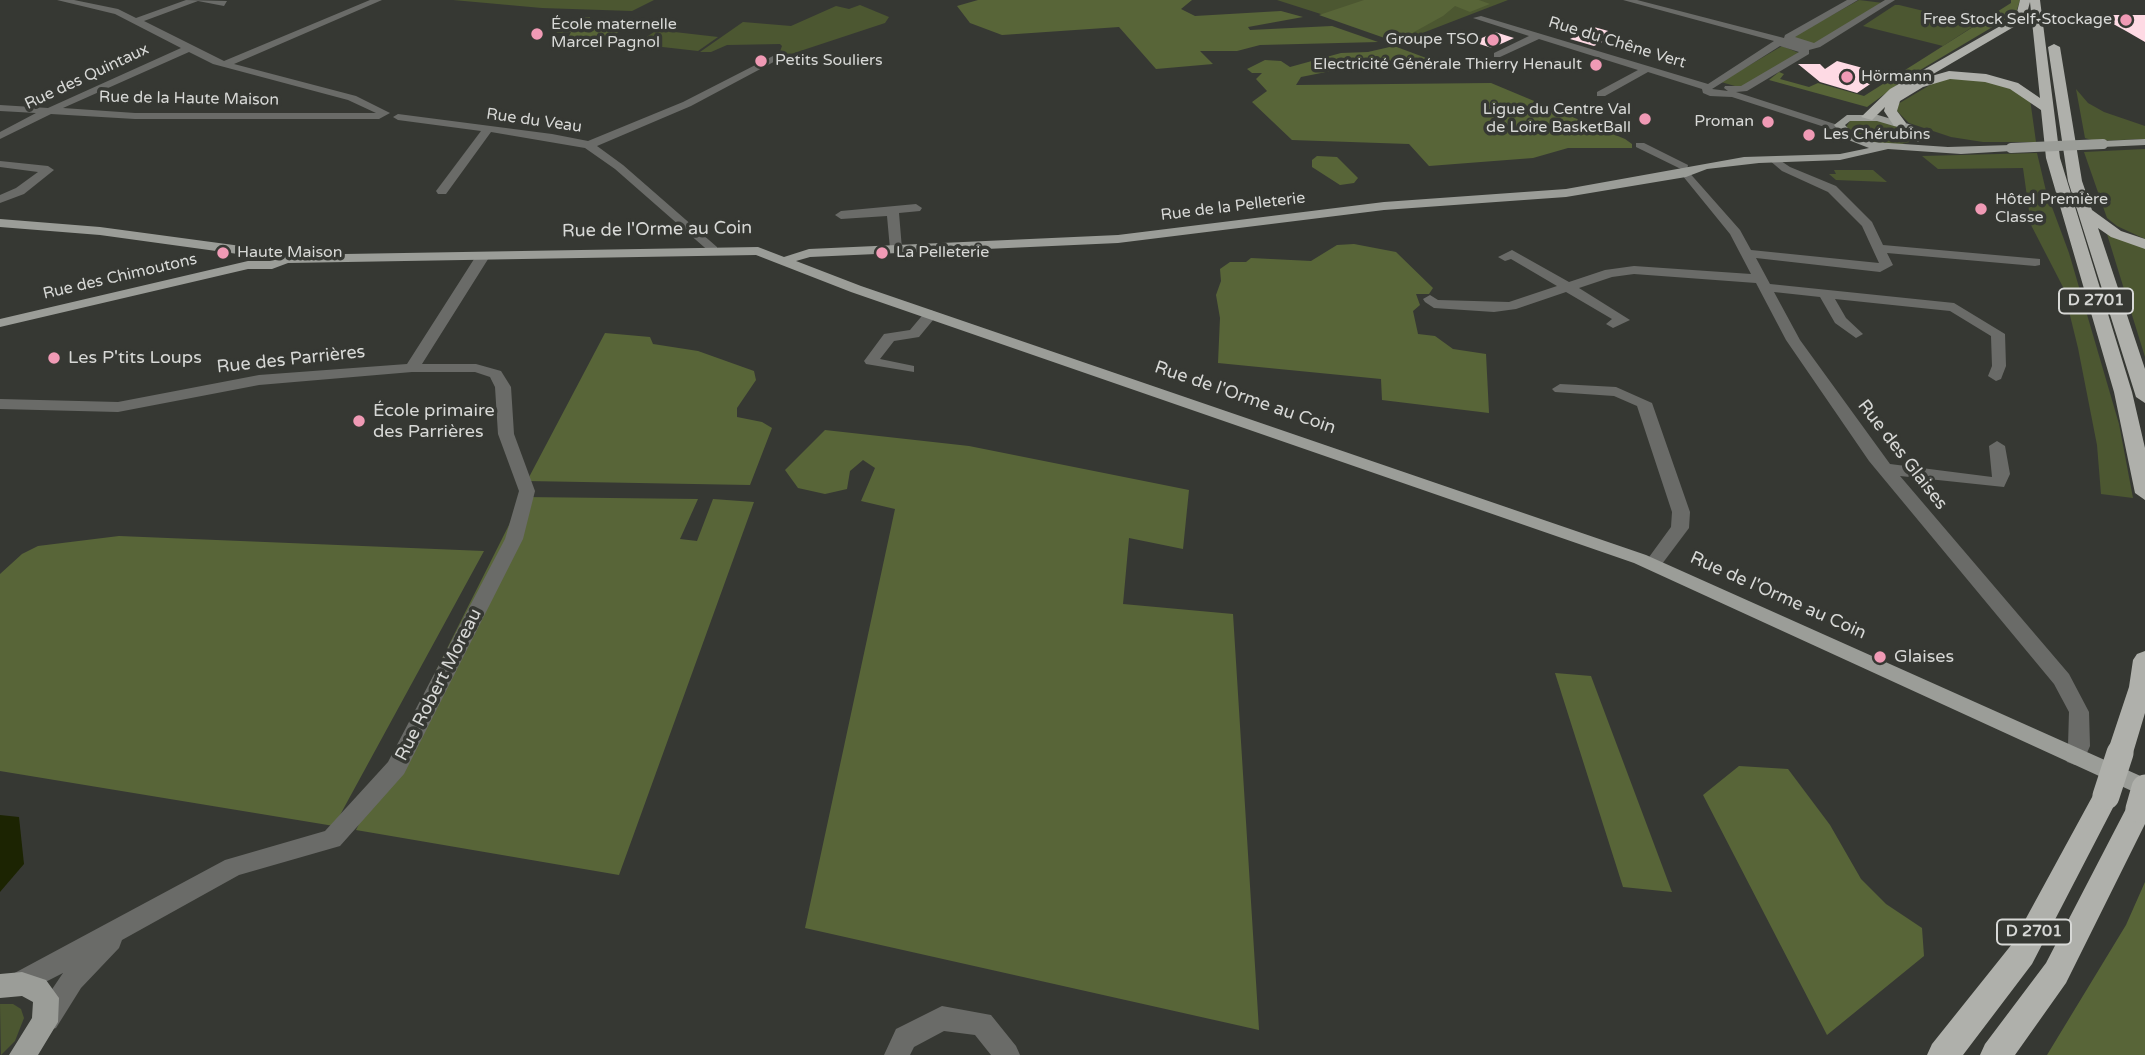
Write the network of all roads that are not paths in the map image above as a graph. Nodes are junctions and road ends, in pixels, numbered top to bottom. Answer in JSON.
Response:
{"nodes":[{"id":1,"x":61,"y":0,"type":"edge"},
{"id":2,"x":194,"y":0,"type":"edge"},
{"id":3,"x":201,"y":0,"type":"edge"},
{"id":4,"x":378,"y":0,"type":"edge"},
{"id":5,"x":1627,"y":0,"type":"edge"},
{"id":6,"x":1854,"y":0,"type":"edge"},
{"id":7,"x":1870,"y":0,"type":"edge"},
{"id":8,"x":2025,"y":0,"type":"edge"},
{"id":9,"x":2035,"y":0,"type":"edge"},
{"id":10,"x":2048,"y":0,"type":"edge"},
{"id":11,"x":1890,"y":1,"type":"edge"},
{"id":12,"x":224,"y":3,"type":"dead end"},
{"id":13,"x":1478,"y":18,"type":"dead end"},
{"id":14,"x":136,"y":21,"type":"junction"},
{"id":15,"x":1538,"y":36,"type":"junction"},
{"id":16,"x":1786,"y":41,"type":"junction"},
{"id":17,"x":1806,"y":47,"type":"junction"},
{"id":18,"x":189,"y":48,"type":"junction"},
{"id":19,"x":1497,"y":55,"type":"dead end"},
{"id":20,"x":776,"y":58,"type":"dead end"},
{"id":21,"x":225,"y":64,"type":"junction"},
{"id":22,"x":1647,"y":69,"type":"junction"},
{"id":23,"x":1710,"y":86,"type":"junction"},
{"id":24,"x":1733,"y":92,"type":"junction"},
{"id":25,"x":1601,"y":94,"type":"dead end"},
{"id":26,"x":0,"y":108,"type":"edge"},
{"id":27,"x":2047,"y":108,"type":"junction"},
{"id":28,"x":49,"y":112,"type":"junction"},
{"id":29,"x":382,"y":114,"type":"junction"},
{"id":30,"x":1867,"y":117,"type":"junction"},
{"id":31,"x":1899,"y":123,"type":"junction"},
{"id":32,"x":1841,"y":125,"type":"junction"},
{"id":33,"x":487,"y":130,"type":"junction"},
{"id":34,"x":0,"y":136,"type":"edge"},
{"id":35,"x":1859,"y":141,"type":"junction"},
{"id":36,"x":2145,"y":142,"type":"edge"},
{"id":37,"x":1917,"y":143,"type":"junction"},
{"id":38,"x":589,"y":145,"type":"junction"},
{"id":39,"x":1640,"y":145,"type":"dead end"},
{"id":40,"x":1886,"y":147,"type":"junction"},
{"id":41,"x":1855,"y":155,"type":"junction"},
{"id":42,"x":1775,"y":160,"type":"junction"},
{"id":43,"x":0,"y":164,"type":"edge"},
{"id":44,"x":1684,"y":172,"type":"junction"},
{"id":45,"x":442,"y":191,"type":"dead end"},
{"id":46,"x":0,"y":199,"type":"edge"},
{"id":47,"x":916,"y":208,"type":"dead end"},
{"id":48,"x":886,"y":211,"type":"junction"},
{"id":49,"x":2086,"y":213,"type":"junction"},
{"id":50,"x":841,"y":215,"type":"dead end"},
{"id":51,"x":0,"y":223,"type":"edge"},
{"id":52,"x":2145,"y":244,"type":"edge"},
{"id":53,"x":1878,"y":248,"type":"junction"},
{"id":54,"x":896,"y":249,"type":"junction"},
{"id":55,"x":712,"y":250,"type":"junction"},
{"id":56,"x":1746,"y":253,"type":"junction"},
{"id":57,"x":483,"y":256,"type":"junction"},
{"id":58,"x":1505,"y":257,"type":"dead end"},
{"id":59,"x":286,"y":259,"type":"joint"},
{"id":60,"x":251,"y":260,"type":"junction"},
{"id":61,"x":787,"y":260,"type":"junction"},
{"id":62,"x":2035,"y":262,"type":"dead end"},
{"id":63,"x":1761,"y":283,"type":"junction"},
{"id":64,"x":1569,"y":287,"type":"junction"},
{"id":65,"x":1824,"y":292,"type":"junction"},
{"id":66,"x":1430,"y":299,"type":"dead end"},
{"id":67,"x":931,"y":314,"type":"junction"},
{"id":68,"x":0,"y":323,"type":"edge"},
{"id":69,"x":1613,"y":324,"type":"dead end"},
{"id":70,"x":1856,"y":334,"type":"dead end"},
{"id":71,"x":412,"y":368,"type":"junction"},
{"id":72,"x":909,"y":369,"type":"dead end"},
{"id":73,"x":1996,"y":376,"type":"dead end"},
{"id":74,"x":1560,"y":389,"type":"dead end"},
{"id":75,"x":2145,"y":397,"type":"edge"},
{"id":76,"x":0,"y":404,"type":"edge"},
{"id":77,"x":1997,"y":446,"type":"dead end"},
{"id":78,"x":1885,"y":469,"type":"junction"},
{"id":79,"x":2145,"y":494,"type":"edge"},
{"id":80,"x":1653,"y":564,"type":"junction"},
{"id":81,"x":2145,"y":660,"type":"edge"},
{"id":82,"x":2075,"y":756,"type":"junction"},
{"id":83,"x":2143,"y":795,"type":"edge"},
{"id":84,"x":120,"y":930,"type":"junction"},
{"id":85,"x":9,"y":985,"type":"edge"},
{"id":86,"x":45,"y":1022,"type":"junction"},
{"id":87,"x":22,"y":1055,"type":"edge"},
{"id":88,"x":897,"y":1055,"type":"edge"},
{"id":89,"x":1007,"y":1055,"type":"edge"},
{"id":90,"x":1943,"y":1055,"type":"edge"},
{"id":91,"x":1996,"y":1055,"type":"edge"}],
"edges":[{"from":1,"to":14,"type":"street","name":"Rue du Veau"},
{"from":2,"to":14,"type":"street"},
{"from":3,"to":12,"type":"street"},
{"from":4,"to":21,"type":"street"},
{"from":5,"to":16,"type":"street"},
{"from":6,"to":16,"type":"street"},
{"from":7,"to":11,"type":"street"},
{"from":8,"to":30,"type":"highway"},
{"from":9,"to":27,"type":"highway","number":"D 2701"},
{"from":10,"to":49,"type":"highway","number":"D 2701"},
{"from":11,"to":17,"type":"street"},
{"from":13,"to":15,"type":"street","name":"Rue du Chêne Vert"},
{"from":14,"to":18,"type":"street","name":"Rue du Veau"},
{"from":15,"to":19,"type":"street"},
{"from":15,"to":22,"type":"street","name":"Rue du Chêne Vert"},
{"from":16,"to":17,"type":"street"},
{"from":16,"to":23,"type":"street"},
{"from":17,"to":24,"type":"street"},
{"from":18,"to":21,"type":"street","name":"Rue du Veau"},
{"from":18,"to":28,"type":"street","name":"Rue des Quintaux"},
{"from":20,"to":38,"type":"street"},
{"from":21,"to":29,"type":"street","name":"Rue du Veau"},
{"from":22,"to":23,"type":"street","name":"Rue du Chêne Vert"},
{"from":22,"to":25,"type":"street"},
{"from":23,"to":24,"type":"street","name":"Rue du Chêne Vert"},
{"from":24,"to":32,"type":"street"},
{"from":26,"to":28,"type":"street","name":"Rue de la Haute Maison"},
{"from":27,"to":31,"type":"highway"},
{"from":27,"to":79,"type":"highway","number":"D 2701"},
{"from":28,"to":29,"type":"street","name":"Rue de la Haute Maison"},
{"from":28,"to":34,"type":"street","name":"Rue des Quintaux"},
{"from":29,"to":33,"type":"street","name":"Rue du Veau"},
{"from":30,"to":31,"type":"main road"},
{"from":30,"to":32,"type":"main road"},
{"from":31,"to":37,"type":"main road"},
{"from":32,"to":35,"type":"main road"},
{"from":33,"to":38,"type":"street","name":"Rue du Veau"},
{"from":33,"to":45,"type":"street"},
{"from":35,"to":40,"type":"main road"},
{"from":35,"to":41,"type":"main road"},
{"from":36,"to":37,"type":"main road","bridge":true},
{"from":37,"to":40,"type":"main road"},
{"from":38,"to":55,"type":"street","name":"Rue du Veau"},
{"from":39,"to":44,"type":"street"},
{"from":40,"to":41,"type":"main road","name":"Rue de la Pelleterie"},
{"from":41,"to":42,"type":"main road","name":"Rue de la Pelleterie"},
{"from":42,"to":44,"type":"main road","name":"Rue de la Pelleterie"},
{"from":42,"to":53,"type":"street"},
{"from":43,"to":46,"type":"street"},
{"from":44,"to":54,"type":"main road","name":"Rue de la Pelleterie"},
{"from":44,"to":56,"type":"street","name":"Rue des Glaises"},
{"from":47,"to":48,"type":"street"},
{"from":48,"to":50,"type":"street"},
{"from":48,"to":54,"type":"street"},
{"from":49,"to":52,"type":"highway"},
{"from":49,"to":75,"type":"highway","number":"D 2701"},
{"from":51,"to":60,"type":"main road"},
{"from":53,"to":56,"type":"street"},
{"from":53,"to":62,"type":"street"},
{"from":54,"to":61,"type":"main road","name":"Rue de la Pelleterie"},
{"from":55,"to":57,"type":"main road","name":"Rue de l'Orme au Coin"},
{"from":55,"to":61,"type":"main road","name":"Rue de l'Orme au Coin"},
{"from":56,"to":63,"type":"street","name":"Rue des Glaises"},
{"from":57,"to":59,"type":"main road","name":"Rue de l'Orme au Coin"},
{"from":57,"to":71,"type":"street"},
{"from":58,"to":64,"type":"street"},
{"from":59,"to":60,"type":"main road","name":"Rue des Chimoutons"},
{"from":60,"to":68,"type":"main road","name":"Rue des Chimoutons"},
{"from":61,"to":67,"type":"main road","name":"Rue de l'Orme au Coin"},
{"from":63,"to":64,"type":"street"},
{"from":63,"to":65,"type":"street"},
{"from":63,"to":78,"type":"street","name":"Rue des Glaises"},
{"from":64,"to":66,"type":"street"},
{"from":64,"to":69,"type":"street"},
{"from":65,"to":70,"type":"street"},
{"from":65,"to":73,"type":"street"},
{"from":67,"to":72,"type":"street"},
{"from":67,"to":80,"type":"main road","name":"Rue de l'Orme au Coin"},
{"from":71,"to":76,"type":"street","name":"Rue des Parrières"},
{"from":71,"to":84,"type":"street","name":"Rue Robert Moreau"},
{"from":74,"to":80,"type":"street"},
{"from":77,"to":78,"type":"street"},
{"from":78,"to":82,"type":"street","name":"Rue des Glaises"},
{"from":80,"to":82,"type":"main road","name":"Rue de l'Orme au Coin"},
{"from":81,"to":90,"type":"highway","number":"D 2701","bridge":true},
{"from":82,"to":83,"type":"main road","name":"Rue de l'Orme au Coin"},
{"from":83,"to":91,"type":"highway","number":"D 2701"},
{"from":84,"to":85,"type":"street"},
{"from":84,"to":86,"type":"street"},
{"from":85,"to":86,"type":"main road"},
{"from":86,"to":87,"type":"main road"},
{"from":88,"to":89,"type":"street"}]}
